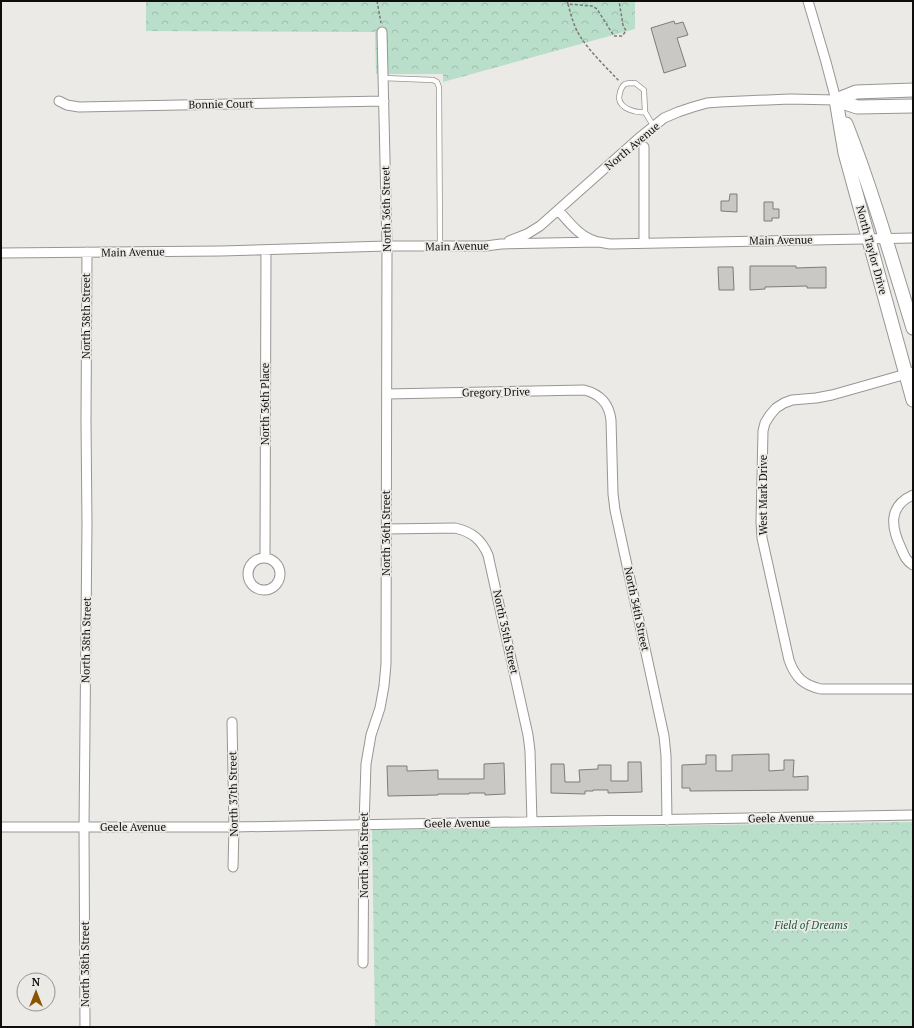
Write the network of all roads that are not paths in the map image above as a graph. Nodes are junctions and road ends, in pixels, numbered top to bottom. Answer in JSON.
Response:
{"nodes":[{"id":1,"x":808,"y":1,"type":"edge"},
{"id":2,"x":382,"y":32,"type":"road end"},
{"id":3,"x":383,"y":78,"type":"junction"},
{"id":4,"x":913,"y":90,"type":"edge"},
{"id":5,"x":836,"y":100,"type":"junction"},
{"id":6,"x":59,"y":101,"type":"dead end"},
{"id":7,"x":384,"y":101,"type":"junction"},
{"id":8,"x":913,"y":106,"type":"edge"},
{"id":9,"x":645,"y":112,"type":"junction"},
{"id":10,"x":654,"y":127,"type":"junction"},
{"id":11,"x":644,"y":147,"type":"dead end"},
{"id":12,"x":558,"y":210,"type":"junction"},
{"id":13,"x":886,"y":238,"type":"junction"},
{"id":14,"x":913,"y":238,"type":"edge"},
{"id":15,"x":869,"y":239,"type":"junction"},
{"id":16,"x":599,"y":242,"type":"junction"},
{"id":17,"x":644,"y":243,"type":"junction"},
{"id":18,"x":500,"y":244,"type":"junction"},
{"id":19,"x":387,"y":246,"type":"junction"},
{"id":20,"x":440,"y":246,"type":"junction"},
{"id":21,"x":266,"y":250,"type":"junction"},
{"id":22,"x":87,"y":252,"type":"junction"},
{"id":23,"x":1,"y":254,"type":"edge"},
{"id":24,"x":913,"y":328,"type":"edge"},
{"id":25,"x":909,"y":373,"type":"edge"},
{"id":26,"x":387,"y":394,"type":"junction"},
{"id":27,"x":603,"y":400,"type":"joint"},
{"id":28,"x":913,"y":400,"type":"edge"},
{"id":29,"x":913,"y":495,"type":"edge"},
{"id":30,"x":386,"y":529,"type":"junction"},
{"id":31,"x":265,"y":558,"type":"dead end"},
{"id":32,"x":913,"y":565,"type":"edge"},
{"id":33,"x":913,"y":688,"type":"edge"},
{"id":34,"x":232,"y":722,"type":"dead end"},
{"id":35,"x":913,"y":815,"type":"edge"},
{"id":36,"x":667,"y":820,"type":"junction"},
{"id":37,"x":532,"y":822,"type":"junction"},
{"id":38,"x":364,"y":825,"type":"junction"},
{"id":39,"x":1,"y":827,"type":"edge"},
{"id":40,"x":84,"y":827,"type":"junction"},
{"id":41,"x":234,"y":827,"type":"junction"},
{"id":42,"x":233,"y":866,"type":"dead end"},
{"id":43,"x":363,"y":963,"type":"dead end"},
{"id":44,"x":85,"y":1027,"type":"edge"}],
"edges":[{"from":1,"to":5,"type":"street","name":"North Taylor Drive"},
{"from":2,"to":3,"type":"street","name":"North 36th Street"},
{"from":3,"to":7,"type":"street","name":"North 36th Street"},
{"from":3,"to":20,"type":"lane"},
{"from":4,"to":5,"type":"main road","name":"North Avenue"},
{"from":5,"to":8,"type":"main road","name":"North Avenue"},
{"from":5,"to":10,"type":"street","name":"North Avenue"},
{"from":5,"to":13,"type":"main road","name":"North Taylor Drive"},
{"from":5,"to":15,"type":"main road","name":"North Taylor Drive"},
{"from":6,"to":7,"type":"street","name":"Bonnie Court"},
{"from":7,"to":19,"type":"street","name":"North 36th Street"},
{"from":9,"to":9,"type":"lane"},
{"from":9,"to":10,"type":"lane"},
{"from":10,"to":12,"type":"street","name":"North Avenue"},
{"from":11,"to":17,"type":"street"},
{"from":12,"to":16,"type":"street"},
{"from":12,"to":18,"type":"street","name":"North Avenue"},
{"from":13,"to":14,"type":"street","name":"Main Avenue"},
{"from":13,"to":15,"type":"street","name":"Main Avenue"},
{"from":13,"to":24,"type":"main road","name":"North Taylor Drive"},
{"from":15,"to":17,"type":"street","name":"Main Avenue"},
{"from":15,"to":25,"type":"main road","name":"North Taylor Drive"},
{"from":16,"to":17,"type":"street","name":"Main Avenue"},
{"from":16,"to":18,"type":"street","name":"Main Avenue"},
{"from":18,"to":20,"type":"street","name":"Main Avenue"},
{"from":19,"to":20,"type":"street","name":"Main Avenue"},
{"from":19,"to":21,"type":"street","name":"Main Avenue"},
{"from":19,"to":26,"type":"street","name":"North 36th Street"},
{"from":21,"to":22,"type":"street","name":"Main Avenue"},
{"from":21,"to":31,"type":"street","name":"North 36th Place"},
{"from":22,"to":23,"type":"street","name":"Main Avenue"},
{"from":22,"to":40,"type":"street","name":"North 38th Street"},
{"from":25,"to":28,"type":"main road","name":"North Taylor Drive"},
{"from":25,"to":33,"type":"street","name":"West Mark Drive"},
{"from":26,"to":27,"type":"street","name":"Gregory Drive"},
{"from":26,"to":30,"type":"street","name":"North 36th Street"},
{"from":27,"to":36,"type":"street","name":"North 34th Street"},
{"from":29,"to":32,"type":"street"},
{"from":30,"to":37,"type":"street","name":"North 35th Street"},
{"from":30,"to":38,"type":"street","name":"North 36th Street"},
{"from":34,"to":41,"type":"street","name":"North 37th Street"},
{"from":35,"to":36,"type":"street","name":"Geele Avenue"},
{"from":36,"to":37,"type":"street","name":"Geele Avenue"},
{"from":37,"to":38,"type":"street","name":"Geele Avenue"},
{"from":38,"to":41,"type":"street","name":"Geele Avenue"},
{"from":38,"to":43,"type":"street","name":"North 36th Street"},
{"from":39,"to":40,"type":"street","name":"Geele Avenue"},
{"from":40,"to":41,"type":"street","name":"Geele Avenue"},
{"from":40,"to":44,"type":"street","name":"North 38th Street"},
{"from":41,"to":42,"type":"street","name":"North 37th Street"}]}
